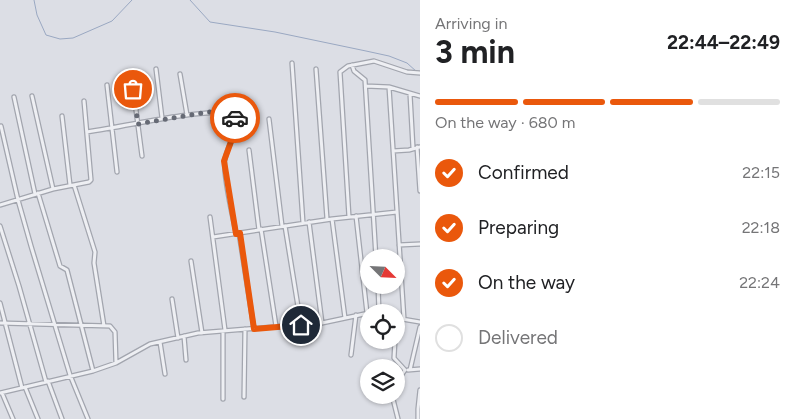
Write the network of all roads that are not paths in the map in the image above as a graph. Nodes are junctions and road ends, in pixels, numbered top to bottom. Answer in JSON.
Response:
{"nodes":[{"id":1,"x":292,"y":63,"type":"dead end"},
{"id":2,"x":352,"y":65,"type":"junction"},
{"id":3,"x":156,"y":69,"type":"dead end"},
{"id":4,"x":316,"y":69,"type":"dead end"},
{"id":5,"x":131,"y":72,"type":"dead end"},
{"id":6,"x":420,"y":73,"type":"edge"},
{"id":7,"x":180,"y":74,"type":"dead end"},
{"id":8,"x":107,"y":85,"type":"dead end"},
{"id":9,"x":366,"y":86,"type":"junction"},
{"id":10,"x":390,"y":87,"type":"junction"},
{"id":11,"x":410,"y":94,"type":"junction"},
{"id":12,"x":32,"y":96,"type":"dead end"},
{"id":13,"x":420,"y":96,"type":"edge"},
{"id":14,"x":14,"y":97,"type":"dead end"},
{"id":15,"x":84,"y":101,"type":"dead end"},
{"id":16,"x":187,"y":115,"type":"junction"},
{"id":17,"x":62,"y":116,"type":"dead end"},
{"id":18,"x":162,"y":119,"type":"junction"},
{"id":19,"x":269,"y":119,"type":"dead end"},
{"id":20,"x":138,"y":124,"type":"junction"},
{"id":21,"x":1,"y":126,"type":"edge"},
{"id":22,"x":112,"y":128,"type":"junction"},
{"id":23,"x":87,"y":132,"type":"junction"},
{"id":24,"x":417,"y":147,"type":"edge"},
{"id":25,"x":249,"y":150,"type":"dead end"},
{"id":26,"x":393,"y":151,"type":"junction"},
{"id":27,"x":142,"y":156,"type":"dead end"},
{"id":28,"x":117,"y":172,"type":"dead end"},
{"id":29,"x":72,"y":185,"type":"junction"},
{"id":30,"x":53,"y":189,"type":"junction"},
{"id":31,"x":420,"y":192,"type":"edge"},
{"id":32,"x":37,"y":194,"type":"junction"},
{"id":33,"x":18,"y":200,"type":"junction"},
{"id":34,"x":0,"y":205,"type":"edge"},
{"id":35,"x":396,"y":212,"type":"junction"},
{"id":36,"x":373,"y":214,"type":"junction"},
{"id":37,"x":356,"y":216,"type":"junction"},
{"id":38,"x":210,"y":217,"type":"dead end"},
{"id":39,"x":349,"y":217,"type":"junction"},
{"id":40,"x":326,"y":219,"type":"junction"},
{"id":41,"x":332,"y":219,"type":"junction"},
{"id":42,"x":309,"y":222,"type":"junction"},
{"id":43,"x":303,"y":223,"type":"junction"},
{"id":44,"x":0,"y":226,"type":"edge"},
{"id":45,"x":284,"y":226,"type":"junction"},
{"id":46,"x":260,"y":230,"type":"junction"},
{"id":47,"x":238,"y":233,"type":"junction"},
{"id":48,"x":213,"y":237,"type":"junction"},
{"id":49,"x":420,"y":244,"type":"edge"},
{"id":50,"x":399,"y":246,"type":"junction"},
{"id":51,"x":375,"y":249,"type":"edge"},
{"id":52,"x":191,"y":261,"type":"dead end"},
{"id":53,"x":172,"y":300,"type":"dead end"},
{"id":54,"x":0,"y":303,"type":"edge"},
{"id":55,"x":367,"y":304,"type":"edge"},
{"id":56,"x":400,"y":304,"type":"edge"},
{"id":57,"x":360,"y":314,"type":"edge"},
{"id":58,"x":356,"y":315,"type":"junction"},
{"id":59,"x":345,"y":318,"type":"junction"},
{"id":60,"x":405,"y":319,"type":"edge"},
{"id":61,"x":420,"y":322,"type":"edge"},
{"id":62,"x":0,"y":323,"type":"edge"},
{"id":63,"x":5,"y":323,"type":"junction"},
{"id":64,"x":322,"y":323,"type":"junction"},
{"id":65,"x":30,"y":324,"type":"junction"},
{"id":66,"x":56,"y":325,"type":"junction"},
{"id":67,"x":301,"y":325,"type":"junction"},
{"id":68,"x":82,"y":326,"type":"junction"},
{"id":69,"x":104,"y":326,"type":"junction"},
{"id":70,"x":276,"y":326,"type":"junction"},
{"id":71,"x":420,"y":327,"type":"edge"},
{"id":72,"x":245,"y":329,"type":"junction"},
{"id":73,"x":254,"y":329,"type":"junction"},
{"id":74,"x":224,"y":331,"type":"junction"},
{"id":75,"x":202,"y":333,"type":"junction"},
{"id":76,"x":184,"y":336,"type":"junction"},
{"id":77,"x":178,"y":338,"type":"junction"},
{"id":78,"x":160,"y":342,"type":"junction"},
{"id":79,"x":394,"y":349,"type":"edge"},
{"id":80,"x":351,"y":355,"type":"dead end"},
{"id":81,"x":186,"y":360,"type":"dead end"},
{"id":82,"x":116,"y":363,"type":"junction"},
{"id":83,"x":420,"y":369,"type":"edge"},
{"id":84,"x":93,"y":370,"type":"junction"},
{"id":85,"x":408,"y":370,"type":"junction"},
{"id":86,"x":405,"y":373,"type":"edge"},
{"id":87,"x":165,"y":374,"type":"dead end"},
{"id":88,"x":70,"y":375,"type":"junction"},
{"id":89,"x":47,"y":382,"type":"junction"},
{"id":90,"x":24,"y":387,"type":"junction"},
{"id":91,"x":420,"y":390,"type":"edge"},
{"id":92,"x":1,"y":393,"type":"edge"},
{"id":93,"x":244,"y":397,"type":"dead end"},
{"id":94,"x":223,"y":399,"type":"dead end"},
{"id":95,"x":394,"y":404,"type":"edge"},
{"id":96,"x":13,"y":419,"type":"edge"},
{"id":97,"x":38,"y":419,"type":"edge"},
{"id":98,"x":62,"y":419,"type":"edge"},
{"id":99,"x":88,"y":419,"type":"edge"},
{"id":100,"x":398,"y":419,"type":"edge"},
{"id":101,"x":418,"y":419,"type":"edge"}],
"edges":[{"from":1,"to":43,"type":"street"},
{"from":2,"to":6,"type":"street"},
{"from":2,"to":9,"type":"street"},
{"from":2,"to":39,"type":"street"},
{"from":3,"to":18,"type":"street"},
{"from":4,"to":40,"type":"street"},
{"from":5,"to":20,"type":"street"},
{"from":7,"to":16,"type":"street"},
{"from":8,"to":22,"type":"street"},
{"from":9,"to":10,"type":"street"},
{"from":9,"to":36,"type":"street"},
{"from":10,"to":11,"type":"street"},
{"from":10,"to":26,"type":"street"},
{"from":11,"to":13,"type":"street"},
{"from":11,"to":24,"type":"street"},
{"from":12,"to":30,"type":"street"},
{"from":14,"to":32,"type":"street"},
{"from":15,"to":23,"type":"street"},
{"from":16,"to":18,"type":"street"},
{"from":16,"to":47,"type":"street"},
{"from":17,"to":29,"type":"street"},
{"from":18,"to":20,"type":"street"},
{"from":19,"to":45,"type":"street"},
{"from":20,"to":22,"type":"street"},
{"from":20,"to":27,"type":"street"},
{"from":21,"to":33,"type":"street"},
{"from":22,"to":23,"type":"street"},
{"from":22,"to":28,"type":"street"},
{"from":23,"to":29,"type":"street"},
{"from":24,"to":26,"type":"street"},
{"from":24,"to":31,"type":"street"},
{"from":25,"to":46,"type":"street"},
{"from":26,"to":35,"type":"street"},
{"from":29,"to":30,"type":"street"},
{"from":29,"to":69,"type":"street"},
{"from":30,"to":32,"type":"street"},
{"from":32,"to":33,"type":"street"},
{"from":32,"to":68,"type":"street"},
{"from":33,"to":34,"type":"street"},
{"from":33,"to":66,"type":"street"},
{"from":35,"to":36,"type":"street"},
{"from":35,"to":50,"type":"street"},
{"from":36,"to":37,"type":"street"},
{"from":36,"to":51,"type":"street"},
{"from":37,"to":39,"type":"street"},
{"from":37,"to":55,"type":"street"},
{"from":38,"to":48,"type":"street"},
{"from":39,"to":41,"type":"street"},
{"from":40,"to":41,"type":"street"},
{"from":40,"to":42,"type":"street"},
{"from":41,"to":59,"type":"street"},
{"from":42,"to":43,"type":"street"},
{"from":42,"to":64,"type":"street"},
{"from":43,"to":45,"type":"street"},
{"from":44,"to":65,"type":"street"},
{"from":45,"to":46,"type":"street"},
{"from":45,"to":67,"type":"street"},
{"from":46,"to":47,"type":"street"},
{"from":46,"to":70,"type":"street"},
{"from":47,"to":48,"type":"street"},
{"from":47,"to":73,"type":"street"},
{"from":48,"to":74,"type":"street"},
{"from":49,"to":50,"type":"street"},
{"from":50,"to":56,"type":"street"},
{"from":52,"to":75,"type":"street"},
{"from":53,"to":77,"type":"street"},
{"from":54,"to":63,"type":"street"},
{"from":57,"to":58,"type":"street"},
{"from":58,"to":59,"type":"street"},
{"from":58,"to":80,"type":"street"},
{"from":59,"to":64,"type":"street"},
{"from":60,"to":61,"type":"street"},
{"from":62,"to":63,"type":"street"},
{"from":63,"to":65,"type":"street"},
{"from":63,"to":90,"type":"street"},
{"from":64,"to":67,"type":"street"},
{"from":65,"to":66,"type":"street"},
{"from":65,"to":89,"type":"street"},
{"from":66,"to":68,"type":"street"},
{"from":66,"to":88,"type":"street"},
{"from":67,"to":70,"type":"street"},
{"from":68,"to":69,"type":"street"},
{"from":68,"to":84,"type":"street"},
{"from":69,"to":82,"type":"street"},
{"from":70,"to":73,"type":"street"},
{"from":71,"to":85,"type":"street"},
{"from":72,"to":73,"type":"street"},
{"from":72,"to":74,"type":"street"},
{"from":72,"to":93,"type":"street"},
{"from":74,"to":75,"type":"street"},
{"from":74,"to":94,"type":"street"},
{"from":75,"to":76,"type":"street"},
{"from":76,"to":77,"type":"street"},
{"from":76,"to":81,"type":"street"},
{"from":77,"to":78,"type":"street"},
{"from":78,"to":82,"type":"street"},
{"from":78,"to":87,"type":"street"},
{"from":79,"to":85,"type":"street"},
{"from":82,"to":84,"type":"street"},
{"from":83,"to":85,"type":"street"},
{"from":84,"to":88,"type":"street"},
{"from":85,"to":86,"type":"street"},
{"from":88,"to":89,"type":"street"},
{"from":88,"to":99,"type":"street"},
{"from":89,"to":90,"type":"street"},
{"from":89,"to":98,"type":"street"},
{"from":90,"to":92,"type":"street"},
{"from":90,"to":97,"type":"street"},
{"from":91,"to":101,"type":"street"},
{"from":92,"to":96,"type":"street"},
{"from":95,"to":100,"type":"street"}]}
